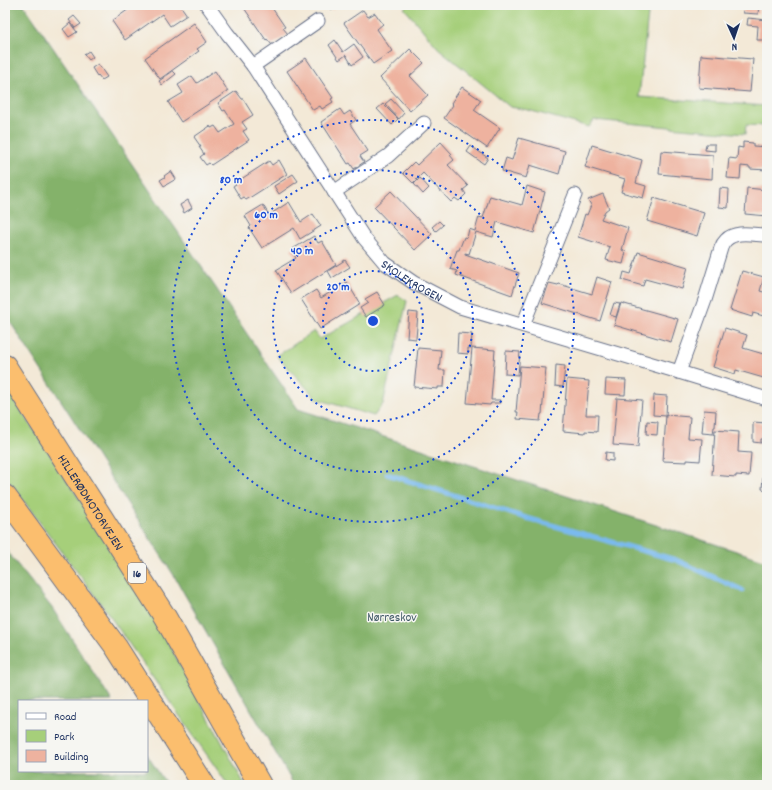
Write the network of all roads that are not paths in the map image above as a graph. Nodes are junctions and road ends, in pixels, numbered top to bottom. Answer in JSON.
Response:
{"nodes":[{"id":1,"x":208,"y":5,"type":"edge"},
{"id":2,"x":318,"y":21,"type":"dead end"},
{"id":3,"x":254,"y":66,"type":"junction"},
{"id":4,"x":424,"y":123,"type":"dead end"},
{"id":5,"x":334,"y":192,"type":"junction"},
{"id":6,"x":575,"y":195,"type":"dead end"},
{"id":7,"x":767,"y":235,"type":"edge"},
{"id":8,"x":523,"y":325,"type":"junction"},
{"id":9,"x":5,"y":366,"type":"edge"},
{"id":10,"x":679,"y":372,"type":"junction"},
{"id":11,"x":767,"y":399,"type":"edge"},
{"id":12,"x":5,"y":496,"type":"edge"},
{"id":13,"x":204,"y":785,"type":"edge"},
{"id":14,"x":260,"y":785,"type":"edge"}],
"edges":[{"from":1,"to":3,"type":"street","name":"SKOLEKROGEN"},
{"from":2,"to":3,"type":"street"},
{"from":3,"to":5,"type":"street","name":"SKOLEKROGEN"},
{"from":4,"to":5,"type":"street"},
{"from":5,"to":8,"type":"street","name":"SKOLEKROGEN"},
{"from":6,"to":8,"type":"street"},
{"from":7,"to":10,"type":"street"},
{"from":8,"to":10,"type":"street","name":"SKOLEKROGEN"},
{"from":9,"to":14,"type":"highway","name":"HILLERØDMOTORVEJEN","number":"16"},
{"from":10,"to":11,"type":"street","name":"SKOLEKROGEN"},
{"from":12,"to":13,"type":"highway"}]}
